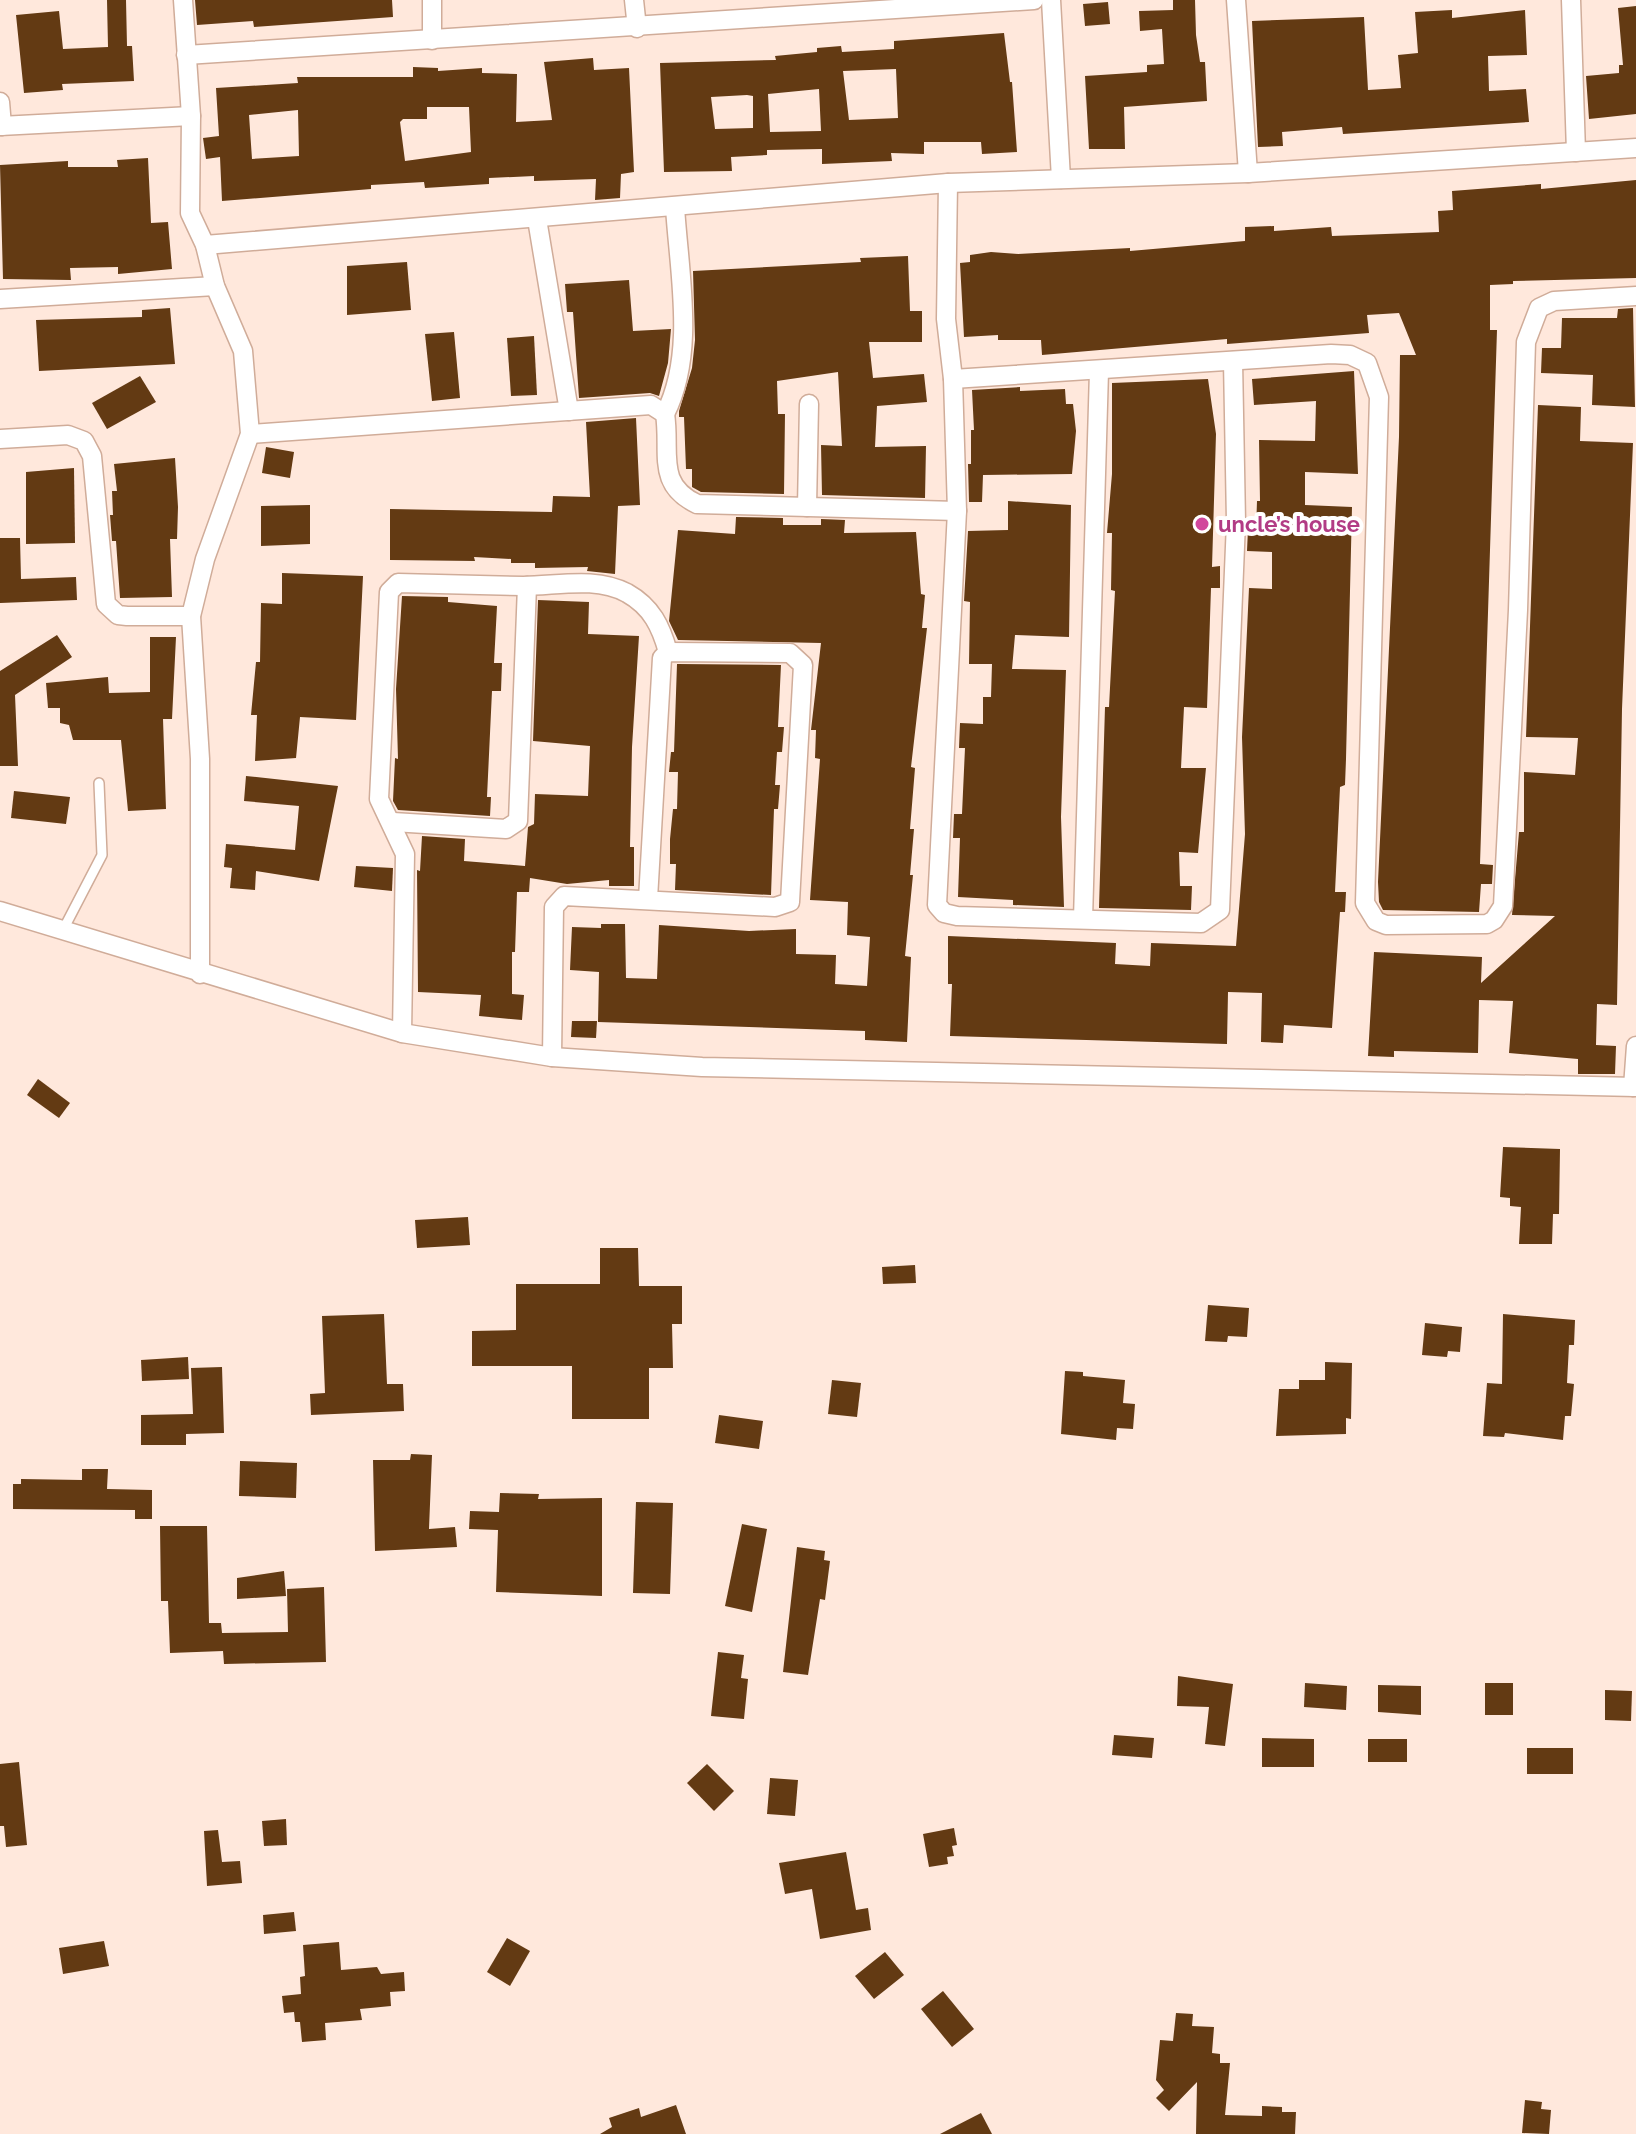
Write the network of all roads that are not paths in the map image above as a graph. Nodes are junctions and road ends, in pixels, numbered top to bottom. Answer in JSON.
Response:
{"nodes":[{"id":1,"x":183,"y":0,"type":"edge"},
{"id":2,"x":432,"y":0,"type":"edge"},
{"id":3,"x":634,"y":0,"type":"edge"},
{"id":4,"x":1034,"y":0,"type":"edge"},
{"id":5,"x":1051,"y":0,"type":"edge"},
{"id":6,"x":1236,"y":0,"type":"edge"},
{"id":7,"x":1571,"y":0,"type":"edge"},
{"id":8,"x":637,"y":28,"type":"junction"},
{"id":9,"x":432,"y":40,"type":"junction"},
{"id":10,"x":186,"y":55,"type":"junction"},
{"id":11,"x":0,"y":102,"type":"edge"},
{"id":12,"x":191,"y":116,"type":"junction"},
{"id":13,"x":1,"y":126,"type":"edge"},
{"id":14,"x":1636,"y":148,"type":"edge"},
{"id":15,"x":1576,"y":152,"type":"junction"},
{"id":16,"x":1248,"y":173,"type":"junction"},
{"id":17,"x":1061,"y":179,"type":"junction"},
{"id":18,"x":948,"y":183,"type":"junction"},
{"id":19,"x":675,"y":207,"type":"junction"},
{"id":20,"x":537,"y":219,"type":"junction"},
{"id":21,"x":205,"y":245,"type":"junction"},
{"id":22,"x":215,"y":286,"type":"junction"},
{"id":23,"x":1636,"y":296,"type":"edge"},
{"id":24,"x":0,"y":299,"type":"edge"},
{"id":25,"x":1233,"y":361,"type":"junction"},
{"id":26,"x":1099,"y":371,"type":"junction"},
{"id":27,"x":953,"y":379,"type":"junction"},
{"id":28,"x":809,"y":404,"type":"dead end"},
{"id":29,"x":569,"y":411,"type":"junction"},
{"id":30,"x":665,"y":414,"type":"junction"},
{"id":31,"x":250,"y":434,"type":"junction"},
{"id":32,"x":0,"y":439,"type":"edge"},
{"id":33,"x":807,"y":507,"type":"junction"},
{"id":34,"x":957,"y":511,"type":"junction"},
{"id":35,"x":527,"y":586,"type":"junction"},
{"id":36,"x":191,"y":616,"type":"junction"},
{"id":37,"x":668,"y":652,"type":"junction"},
{"id":38,"x":99,"y":783,"type":"dead end"},
{"id":39,"x":393,"y":822,"type":"junction"},
{"id":40,"x":648,"y":899,"type":"junction"},
{"id":41,"x":0,"y":911,"type":"edge"},
{"id":42,"x":1083,"y":919,"type":"junction"},
{"id":43,"x":63,"y":931,"type":"junction"},
{"id":44,"x":200,"y":974,"type":"junction"},
{"id":45,"x":402,"y":1033,"type":"junction"},
{"id":46,"x":1636,"y":1046,"type":"edge"},
{"id":47,"x":552,"y":1057,"type":"junction"},
{"id":48,"x":1634,"y":1087,"type":"edge"}],
"edges":[{"from":1,"to":10,"type":"street"},
{"from":2,"to":9,"type":"street"},
{"from":3,"to":8,"type":"street"},
{"from":4,"to":8,"type":"street"},
{"from":5,"to":17,"type":"street"},
{"from":6,"to":16,"type":"street"},
{"from":7,"to":15,"type":"street"},
{"from":8,"to":9,"type":"street"},
{"from":9,"to":10,"type":"street"},
{"from":10,"to":12,"type":"street"},
{"from":11,"to":13,"type":"street"},
{"from":12,"to":13,"type":"street"},
{"from":12,"to":21,"type":"street"},
{"from":14,"to":15,"type":"street"},
{"from":15,"to":16,"type":"street"},
{"from":16,"to":17,"type":"street"},
{"from":17,"to":18,"type":"street"},
{"from":18,"to":19,"type":"street"},
{"from":18,"to":27,"type":"street"},
{"from":19,"to":20,"type":"street"},
{"from":19,"to":30,"type":"street"},
{"from":20,"to":21,"type":"street"},
{"from":20,"to":29,"type":"street"},
{"from":21,"to":22,"type":"street"},
{"from":22,"to":24,"type":"street"},
{"from":22,"to":31,"type":"street"},
{"from":23,"to":25,"type":"street"},
{"from":25,"to":26,"type":"street"},
{"from":25,"to":42,"type":"street"},
{"from":26,"to":27,"type":"street"},
{"from":26,"to":42,"type":"street"},
{"from":27,"to":34,"type":"street"},
{"from":28,"to":33,"type":"street"},
{"from":29,"to":30,"type":"street"},
{"from":29,"to":31,"type":"street"},
{"from":30,"to":33,"type":"street"},
{"from":31,"to":36,"type":"street"},
{"from":32,"to":36,"type":"street"},
{"from":33,"to":34,"type":"street"},
{"from":34,"to":42,"type":"street"},
{"from":35,"to":37,"type":"street"},
{"from":35,"to":39,"type":"street"},
{"from":35,"to":39,"type":"street"},
{"from":36,"to":44,"type":"street"},
{"from":37,"to":40,"type":"street"},
{"from":37,"to":40,"type":"street"},
{"from":38,"to":43,"type":"lane"},
{"from":39,"to":45,"type":"street"},
{"from":40,"to":47,"type":"street"},
{"from":41,"to":43,"type":"street"},
{"from":43,"to":44,"type":"street"},
{"from":44,"to":45,"type":"street"},
{"from":45,"to":47,"type":"street"},
{"from":46,"to":48,"type":"street"},
{"from":47,"to":48,"type":"street"}]}
